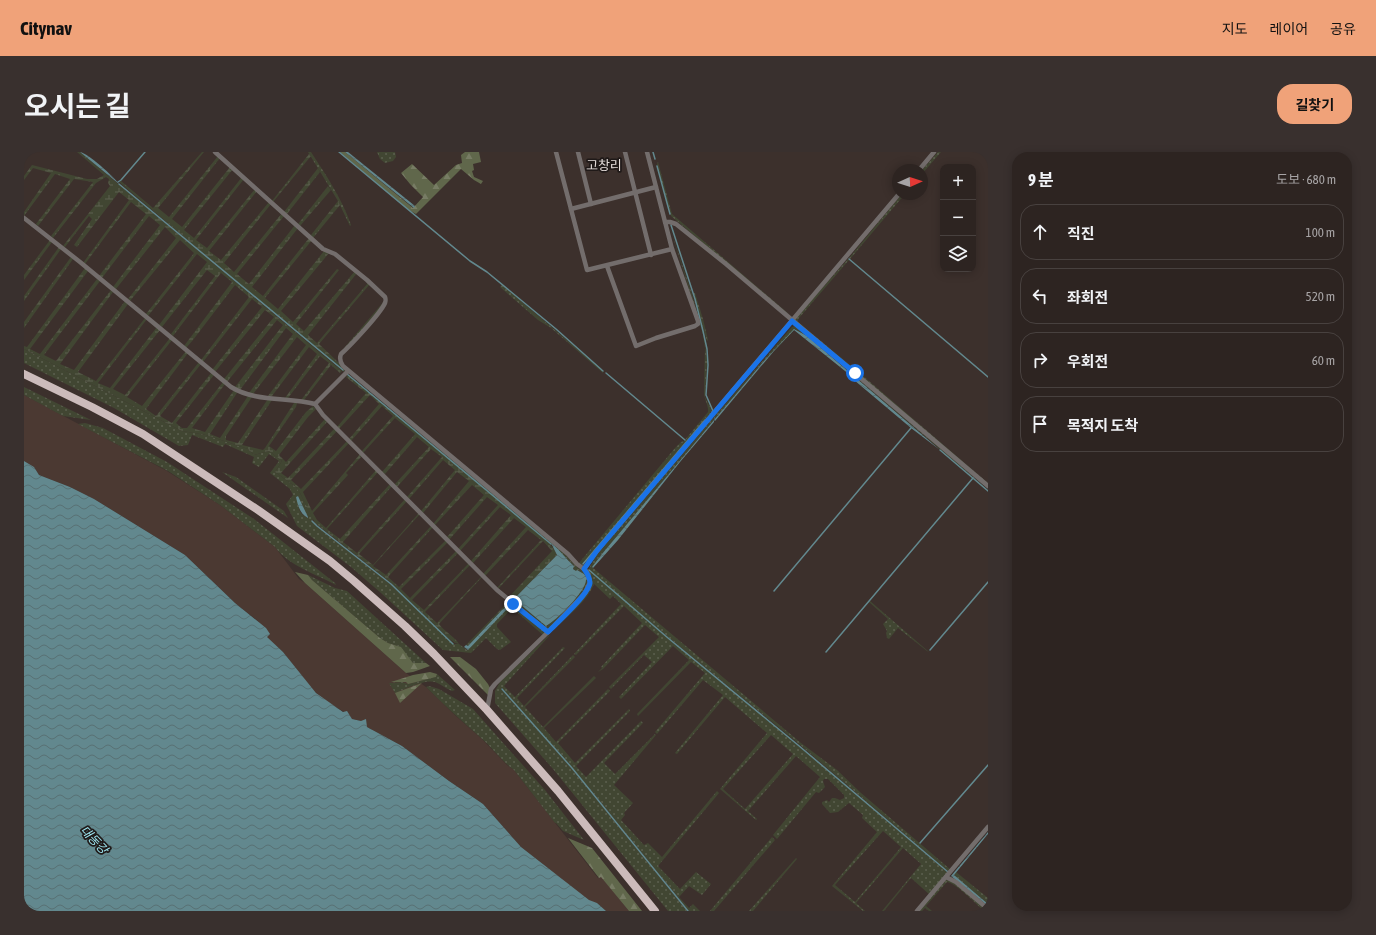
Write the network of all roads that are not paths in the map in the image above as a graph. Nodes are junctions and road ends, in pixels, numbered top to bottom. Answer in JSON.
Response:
{"nodes":[{"id":1,"x":215,"y":152,"type":"edge"},
{"id":2,"x":556,"y":152,"type":"edge"},
{"id":3,"x":578,"y":152,"type":"edge"},
{"id":4,"x":624,"y":152,"type":"edge"},
{"id":5,"x":647,"y":152,"type":"edge"},
{"id":6,"x":934,"y":152,"type":"edge"},
{"id":7,"x":924,"y":164,"type":"edge"},
{"id":8,"x":656,"y":187,"type":"junction"},
{"id":9,"x":634,"y":193,"type":"junction"},
{"id":10,"x":894,"y":200,"type":"edge"},
{"id":11,"x":591,"y":204,"type":"junction"},
{"id":12,"x":571,"y":209,"type":"junction"},
{"id":13,"x":24,"y":218,"type":"edge"},
{"id":14,"x":665,"y":222,"type":"junction"},
{"id":15,"x":672,"y":250,"type":"junction"},
{"id":16,"x":651,"y":255,"type":"junction"},
{"id":17,"x":607,"y":266,"type":"junction"},
{"id":18,"x":792,"y":321,"type":"junction"},
{"id":19,"x":348,"y":371,"type":"junction"},
{"id":20,"x":24,"y":374,"type":"edge"},
{"id":21,"x":315,"y":404,"type":"junction"},
{"id":22,"x":988,"y":486,"type":"edge"},
{"id":23,"x":584,"y":569,"type":"junction"},
{"id":24,"x":548,"y":632,"type":"junction"},
{"id":25,"x":487,"y":710,"type":"junction"},
{"id":26,"x":988,"y":828,"type":"edge"},
{"id":27,"x":946,"y":877,"type":"junction"},
{"id":28,"x":988,"y":910,"type":"edge"},
{"id":29,"x":655,"y":911,"type":"edge"},
{"id":30,"x":917,"y":911,"type":"edge"}],
"edges":[{"from":1,"to":19,"type":"street"},
{"from":2,"to":12,"type":"street"},
{"from":3,"to":11,"type":"street"},
{"from":4,"to":9,"type":"street"},
{"from":5,"to":8,"type":"street"},
{"from":6,"to":7,"type":"street"},
{"from":8,"to":9,"type":"street"},
{"from":8,"to":14,"type":"street"},
{"from":9,"to":11,"type":"street"},
{"from":9,"to":16,"type":"street"},
{"from":10,"to":18,"type":"street"},
{"from":11,"to":12,"type":"street"},
{"from":12,"to":17,"type":"street"},
{"from":13,"to":21,"type":"street"},
{"from":14,"to":15,"type":"street"},
{"from":14,"to":18,"type":"street"},
{"from":15,"to":16,"type":"street"},
{"from":15,"to":17,"type":"street"},
{"from":16,"to":17,"type":"street"},
{"from":18,"to":22,"type":"street"},
{"from":18,"to":23,"type":"street"},
{"from":19,"to":21,"type":"street"},
{"from":19,"to":23,"type":"street"},
{"from":20,"to":25,"type":"highway"},
{"from":21,"to":24,"type":"street"},
{"from":23,"to":24,"type":"street"},
{"from":24,"to":25,"type":"street"},
{"from":25,"to":29,"type":"highway"},
{"from":26,"to":27,"type":"street"},
{"from":27,"to":28,"type":"street"},
{"from":27,"to":30,"type":"street"}]}
